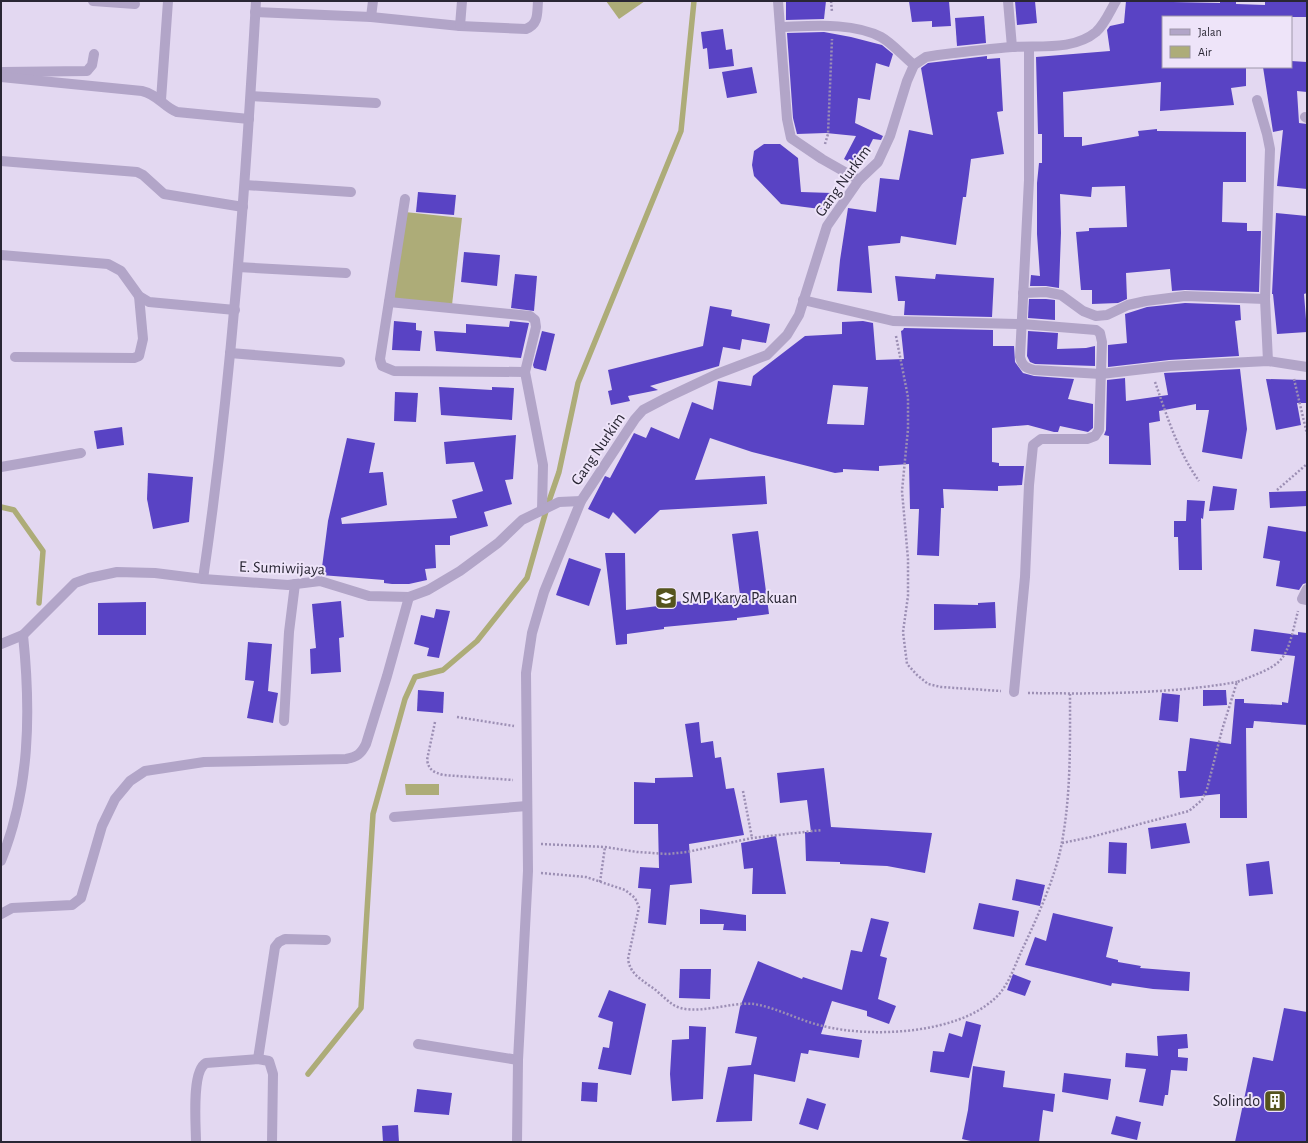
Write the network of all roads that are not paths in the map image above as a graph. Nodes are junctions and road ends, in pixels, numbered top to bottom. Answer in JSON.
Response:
{"nodes":[{"id":1,"x":93,"y":1,"type":"edge"},
{"id":2,"x":168,"y":1,"type":"edge"},
{"id":3,"x":256,"y":1,"type":"edge"},
{"id":4,"x":373,"y":1,"type":"edge"},
{"id":5,"x":462,"y":1,"type":"edge"},
{"id":6,"x":538,"y":1,"type":"edge"},
{"id":7,"x":778,"y":1,"type":"edge"},
{"id":8,"x":1008,"y":1,"type":"edge"},
{"id":9,"x":1116,"y":1,"type":"edge"},
{"id":10,"x":135,"y":4,"type":"dead end"},
{"id":11,"x":255,"y":12,"type":"junction"},
{"id":12,"x":371,"y":17,"type":"junction"},
{"id":13,"x":460,"y":26,"type":"junction"},
{"id":14,"x":780,"y":27,"type":"junction"},
{"id":15,"x":1029,"y":46,"type":"junction"},
{"id":16,"x":1012,"y":47,"type":"junction"},
{"id":17,"x":94,"y":54,"type":"dead end"},
{"id":18,"x":914,"y":65,"type":"junction"},
{"id":19,"x":1,"y":72,"type":"edge"},
{"id":20,"x":1,"y":77,"type":"edge"},
{"id":21,"x":251,"y":96,"type":"junction"},
{"id":22,"x":161,"y":100,"type":"junction"},
{"id":23,"x":1257,"y":100,"type":"dead end"},
{"id":24,"x":376,"y":103,"type":"dead end"},
{"id":25,"x":249,"y":119,"type":"junction"},
{"id":26,"x":1,"y":161,"type":"edge"},
{"id":27,"x":859,"y":180,"type":"junction"},
{"id":28,"x":245,"y":185,"type":"junction"},
{"id":29,"x":351,"y":192,"type":"dead end"},
{"id":30,"x":405,"y":199,"type":"dead end"},
{"id":31,"x":244,"y":207,"type":"junction"},
{"id":32,"x":1,"y":255,"type":"edge"},
{"id":33,"x":238,"y":267,"type":"junction"},
{"id":34,"x":346,"y":274,"type":"dead end"},
{"id":35,"x":1023,"y":293,"type":"junction"},
{"id":36,"x":139,"y":296,"type":"junction"},
{"id":37,"x":1265,"y":299,"type":"junction"},
{"id":38,"x":803,"y":300,"type":"junction"},
{"id":39,"x":389,"y":302,"type":"junction"},
{"id":40,"x":235,"y":310,"type":"junction"},
{"id":41,"x":1022,"y":324,"type":"junction"},
{"id":42,"x":230,"y":353,"type":"junction"},
{"id":43,"x":15,"y":357,"type":"dead end"},
{"id":44,"x":1268,"y":361,"type":"junction"},
{"id":45,"x":340,"y":362,"type":"dead end"},
{"id":46,"x":1307,"y":367,"type":"edge"},
{"id":47,"x":525,"y":372,"type":"junction"},
{"id":48,"x":1101,"y":374,"type":"junction"},
{"id":49,"x":81,"y":453,"type":"dead end"},
{"id":50,"x":1,"y":467,"type":"edge"},
{"id":51,"x":581,"y":501,"type":"junction"},
{"id":52,"x":543,"y":510,"type":"junction"},
{"id":53,"x":203,"y":579,"type":"junction"},
{"id":54,"x":295,"y":584,"type":"junction"},
{"id":55,"x":1307,"y":589,"type":"edge"},
{"id":56,"x":409,"y":598,"type":"junction"},
{"id":57,"x":1305,"y":600,"type":"edge"},
{"id":58,"x":23,"y":635,"type":"junction"},
{"id":59,"x":1,"y":644,"type":"edge"},
{"id":60,"x":1014,"y":692,"type":"dead end"},
{"id":61,"x":284,"y":721,"type":"dead end"},
{"id":62,"x":527,"y":806,"type":"junction"},
{"id":63,"x":394,"y":817,"type":"dead end"},
{"id":64,"x":1,"y":861,"type":"edge"},
{"id":65,"x":1,"y":914,"type":"edge"},
{"id":66,"x":326,"y":940,"type":"dead end"},
{"id":67,"x":418,"y":1044,"type":"dead end"},
{"id":68,"x":258,"y":1059,"type":"junction"},
{"id":69,"x":518,"y":1060,"type":"junction"},
{"id":70,"x":196,"y":1142,"type":"edge"},
{"id":71,"x":272,"y":1142,"type":"edge"},
{"id":72,"x":517,"y":1142,"type":"edge"}],
"edges":[{"from":1,"to":10,"type":"street"},
{"from":2,"to":22,"type":"street"},
{"from":3,"to":11,"type":"street"},
{"from":4,"to":12,"type":"street"},
{"from":5,"to":13,"type":"street"},
{"from":6,"to":13,"type":"street"},
{"from":7,"to":14,"type":"street"},
{"from":8,"to":16,"type":"street"},
{"from":9,"to":15,"type":"street"},
{"from":11,"to":12,"type":"street"},
{"from":11,"to":21,"type":"street"},
{"from":12,"to":13,"type":"street"},
{"from":14,"to":18,"type":"street"},
{"from":14,"to":27,"type":"street"},
{"from":15,"to":16,"type":"street"},
{"from":15,"to":35,"type":"street"},
{"from":16,"to":18,"type":"street"},
{"from":17,"to":19,"type":"street"},
{"from":18,"to":27,"type":"street","name":"Gang Nurkim"},
{"from":20,"to":22,"type":"street"},
{"from":21,"to":24,"type":"street"},
{"from":21,"to":25,"type":"street"},
{"from":22,"to":25,"type":"street"},
{"from":23,"to":37,"type":"street"},
{"from":25,"to":28,"type":"street"},
{"from":26,"to":31,"type":"street"},
{"from":27,"to":38,"type":"street","name":"Gang Nurkim"},
{"from":28,"to":29,"type":"street"},
{"from":28,"to":31,"type":"street"},
{"from":30,"to":39,"type":"street"},
{"from":31,"to":33,"type":"street"},
{"from":32,"to":36,"type":"street"},
{"from":33,"to":34,"type":"street"},
{"from":33,"to":40,"type":"street"},
{"from":35,"to":37,"type":"street"},
{"from":35,"to":41,"type":"street"},
{"from":36,"to":40,"type":"street"},
{"from":36,"to":43,"type":"street"},
{"from":37,"to":44,"type":"street"},
{"from":38,"to":41,"type":"street"},
{"from":38,"to":51,"type":"street","name":"Gang Nurkim"},
{"from":39,"to":47,"type":"street"},
{"from":39,"to":47,"type":"street"},
{"from":40,"to":42,"type":"street"},
{"from":41,"to":48,"type":"street"},
{"from":41,"to":48,"type":"street"},
{"from":42,"to":45,"type":"street"},
{"from":42,"to":53,"type":"street"},
{"from":44,"to":46,"type":"street"},
{"from":44,"to":48,"type":"street"},
{"from":47,"to":52,"type":"street"},
{"from":48,"to":60,"type":"street"},
{"from":49,"to":50,"type":"street"},
{"from":51,"to":52,"type":"street","name":"E. Sumiwijaya"},
{"from":51,"to":62,"type":"street","name":"Gang Nurkim"},
{"from":52,"to":56,"type":"street","name":"E. Sumiwijaya"},
{"from":53,"to":54,"type":"street","name":"E. Sumiwijaya"},
{"from":53,"to":58,"type":"street","name":"E. Sumiwijaya"},
{"from":54,"to":56,"type":"street","name":"E. Sumiwijaya"},
{"from":54,"to":61,"type":"street"},
{"from":55,"to":57,"type":"street"},
{"from":56,"to":65,"type":"street"},
{"from":58,"to":59,"type":"street","name":"E. Sumiwijaya"},
{"from":58,"to":64,"type":"street"},
{"from":62,"to":63,"type":"street"},
{"from":62,"to":69,"type":"street","name":"Gang Nurkim"},
{"from":66,"to":68,"type":"street"},
{"from":67,"to":69,"type":"street"},
{"from":68,"to":70,"type":"street"},
{"from":68,"to":71,"type":"street"},
{"from":69,"to":72,"type":"street","name":"Gang Nurkim"}]}
